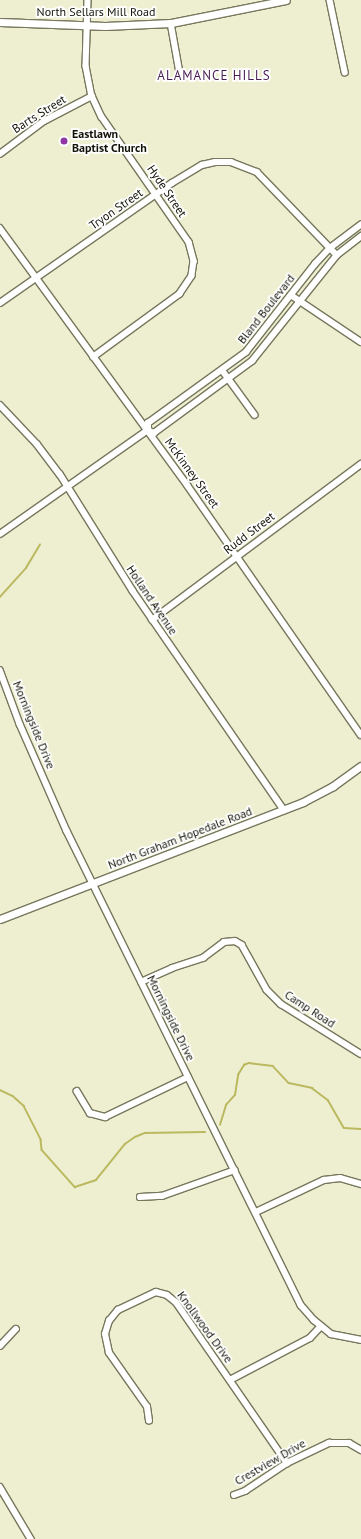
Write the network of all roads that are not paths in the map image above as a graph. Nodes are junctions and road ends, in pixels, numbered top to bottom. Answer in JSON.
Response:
{"nodes":[{"id":1,"x":88,"y":0,"type":"edge"},
{"id":2,"x":286,"y":0,"type":"edge"},
{"id":3,"x":330,"y":0,"type":"edge"},
{"id":4,"x":0,"y":22,"type":"edge"},
{"id":5,"x":171,"y":23,"type":"junction"},
{"id":6,"x":86,"y":25,"type":"junction"},
{"id":7,"x":345,"y":72,"type":"dead end"},
{"id":8,"x":180,"y":73,"type":"dead end"},
{"id":9,"x":92,"y":96,"type":"junction"},
{"id":10,"x":0,"y":154,"type":"edge"},
{"id":11,"x":157,"y":194,"type":"junction"},
{"id":12,"x":361,"y":225,"type":"edge"},
{"id":13,"x":0,"y":228,"type":"edge"},
{"id":14,"x":361,"y":236,"type":"edge"},
{"id":15,"x":330,"y":248,"type":"junction"},
{"id":16,"x":337,"y":255,"type":"junction"},
{"id":17,"x":36,"y":278,"type":"junction"},
{"id":18,"x":291,"y":295,"type":"junction"},
{"id":19,"x":299,"y":301,"type":"junction"},
{"id":20,"x":0,"y":303,"type":"edge"},
{"id":21,"x":361,"y":342,"type":"edge"},
{"id":22,"x":94,"y":357,"type":"junction"},
{"id":23,"x":222,"y":371,"type":"junction"},
{"id":24,"x":229,"y":379,"type":"junction"},
{"id":25,"x":0,"y":405,"type":"edge"},
{"id":26,"x":255,"y":415,"type":"dead end"},
{"id":27,"x":148,"y":430,"type":"junction"},
{"id":28,"x":361,"y":464,"type":"edge"},
{"id":29,"x":68,"y":487,"type":"junction"},
{"id":30,"x":0,"y":534,"type":"edge"},
{"id":31,"x":237,"y":555,"type":"junction"},
{"id":32,"x":152,"y":620,"type":"junction"},
{"id":33,"x":0,"y":670,"type":"edge"},
{"id":34,"x":361,"y":735,"type":"edge"},
{"id":35,"x":361,"y":766,"type":"edge"},
{"id":36,"x":284,"y":810,"type":"junction"},
{"id":37,"x":92,"y":884,"type":"junction"},
{"id":38,"x":0,"y":919,"type":"edge"},
{"id":39,"x":141,"y":982,"type":"junction"},
{"id":40,"x":361,"y":1054,"type":"edge"},
{"id":41,"x":188,"y":1077,"type":"junction"},
{"id":42,"x":77,"y":1091,"type":"dead end"},
{"id":43,"x":234,"y":1170,"type":"junction"},
{"id":44,"x":361,"y":1184,"type":"edge"},
{"id":45,"x":140,"y":1197,"type":"dead end"},
{"id":46,"x":256,"y":1212,"type":"junction"},
{"id":47,"x":321,"y":1326,"type":"junction"},
{"id":48,"x":16,"y":1330,"type":"dead end"},
{"id":49,"x":361,"y":1340,"type":"edge"},
{"id":50,"x":0,"y":1346,"type":"edge"},
{"id":51,"x":230,"y":1380,"type":"junction"},
{"id":52,"x":149,"y":1420,"type":"dead end"},
{"id":53,"x":361,"y":1450,"type":"edge"},
{"id":54,"x":287,"y":1463,"type":"junction"},
{"id":55,"x":0,"y":1487,"type":"edge"},
{"id":56,"x":234,"y":1495,"type":"dead end"},
{"id":57,"x":31,"y":1539,"type":"edge"}],
"edges":[{"from":1,"to":6,"type":"street","name":"Hyde Street"},
{"from":2,"to":5,"type":"street","name":"North Sellars Mill Road"},
{"from":3,"to":7,"type":"street"},
{"from":4,"to":6,"type":"street","name":"North Sellars Mill Road"},
{"from":5,"to":6,"type":"street","name":"North Sellars Mill Road"},
{"from":5,"to":8,"type":"street"},
{"from":6,"to":9,"type":"street","name":"Hyde Street"},
{"from":9,"to":10,"type":"street","name":"Barts Street"},
{"from":9,"to":11,"type":"street","name":"Hyde Street"},
{"from":11,"to":15,"type":"street","name":"Tryon Street"},
{"from":11,"to":17,"type":"street","name":"Tryon Street"},
{"from":11,"to":22,"type":"street","name":"Hyde Street"},
{"from":12,"to":15,"type":"street","name":"Bland Boulevard"},
{"from":13,"to":17,"type":"street","name":"McKinney Street"},
{"from":14,"to":16,"type":"street","name":"Bland Boulevard"},
{"from":15,"to":16,"type":"street","name":"Tryon Street"},
{"from":15,"to":18,"type":"street","name":"Bland Boulevard"},
{"from":16,"to":19,"type":"street","name":"Bland Boulevard"},
{"from":17,"to":20,"type":"street","name":"Tryon Street"},
{"from":17,"to":22,"type":"street","name":"McKinney Street"},
{"from":18,"to":19,"type":"street"},
{"from":18,"to":23,"type":"street","name":"Bland Boulevard"},
{"from":19,"to":21,"type":"street"},
{"from":19,"to":24,"type":"street","name":"Bland Boulevard"},
{"from":22,"to":27,"type":"street","name":"McKinney Street"},
{"from":23,"to":24,"type":"street"},
{"from":23,"to":27,"type":"street","name":"Bland Boulevard"},
{"from":24,"to":26,"type":"street"},
{"from":24,"to":27,"type":"street","name":"Bland Boulevard"},
{"from":25,"to":29,"type":"street","name":"Holland Avenue"},
{"from":27,"to":29,"type":"street","name":"Bland Boulevard"},
{"from":27,"to":31,"type":"street","name":"McKinney Street"},
{"from":28,"to":31,"type":"street","name":"Rudd Street"},
{"from":29,"to":30,"type":"street","name":"Bland Boulevard"},
{"from":29,"to":32,"type":"street","name":"Holland Avenue"},
{"from":31,"to":32,"type":"street","name":"Rudd Street"},
{"from":31,"to":34,"type":"street","name":"McKinney Street"},
{"from":32,"to":36,"type":"street","name":"Holland Avenue"},
{"from":33,"to":37,"type":"street","name":"Morningside Drive"},
{"from":35,"to":36,"type":"street","name":"North Graham Hopedale Road"},
{"from":36,"to":37,"type":"street","name":"North Graham Hopedale Road"},
{"from":37,"to":38,"type":"street","name":"North Graham Hopedale Road"},
{"from":37,"to":39,"type":"street","name":"Morningside Drive"},
{"from":39,"to":40,"type":"street","name":"Camp Road"},
{"from":39,"to":41,"type":"street","name":"Morningside Drive"},
{"from":41,"to":42,"type":"street"},
{"from":41,"to":43,"type":"street","name":"Morningside Drive"},
{"from":43,"to":45,"type":"street"},
{"from":43,"to":46,"type":"street","name":"Morningside Drive"},
{"from":44,"to":46,"type":"street"},
{"from":46,"to":47,"type":"street","name":"Morningside Drive"},
{"from":47,"to":49,"type":"street","name":"Morningside Drive"},
{"from":47,"to":51,"type":"street"},
{"from":48,"to":50,"type":"street"},
{"from":51,"to":52,"type":"street","name":"Knollwood Drive"},
{"from":51,"to":54,"type":"street","name":"Knollwood Drive"},
{"from":53,"to":54,"type":"street","name":"Crestview Drive"},
{"from":54,"to":56,"type":"street","name":"Crestview Drive"},
{"from":55,"to":57,"type":"street"}]}
